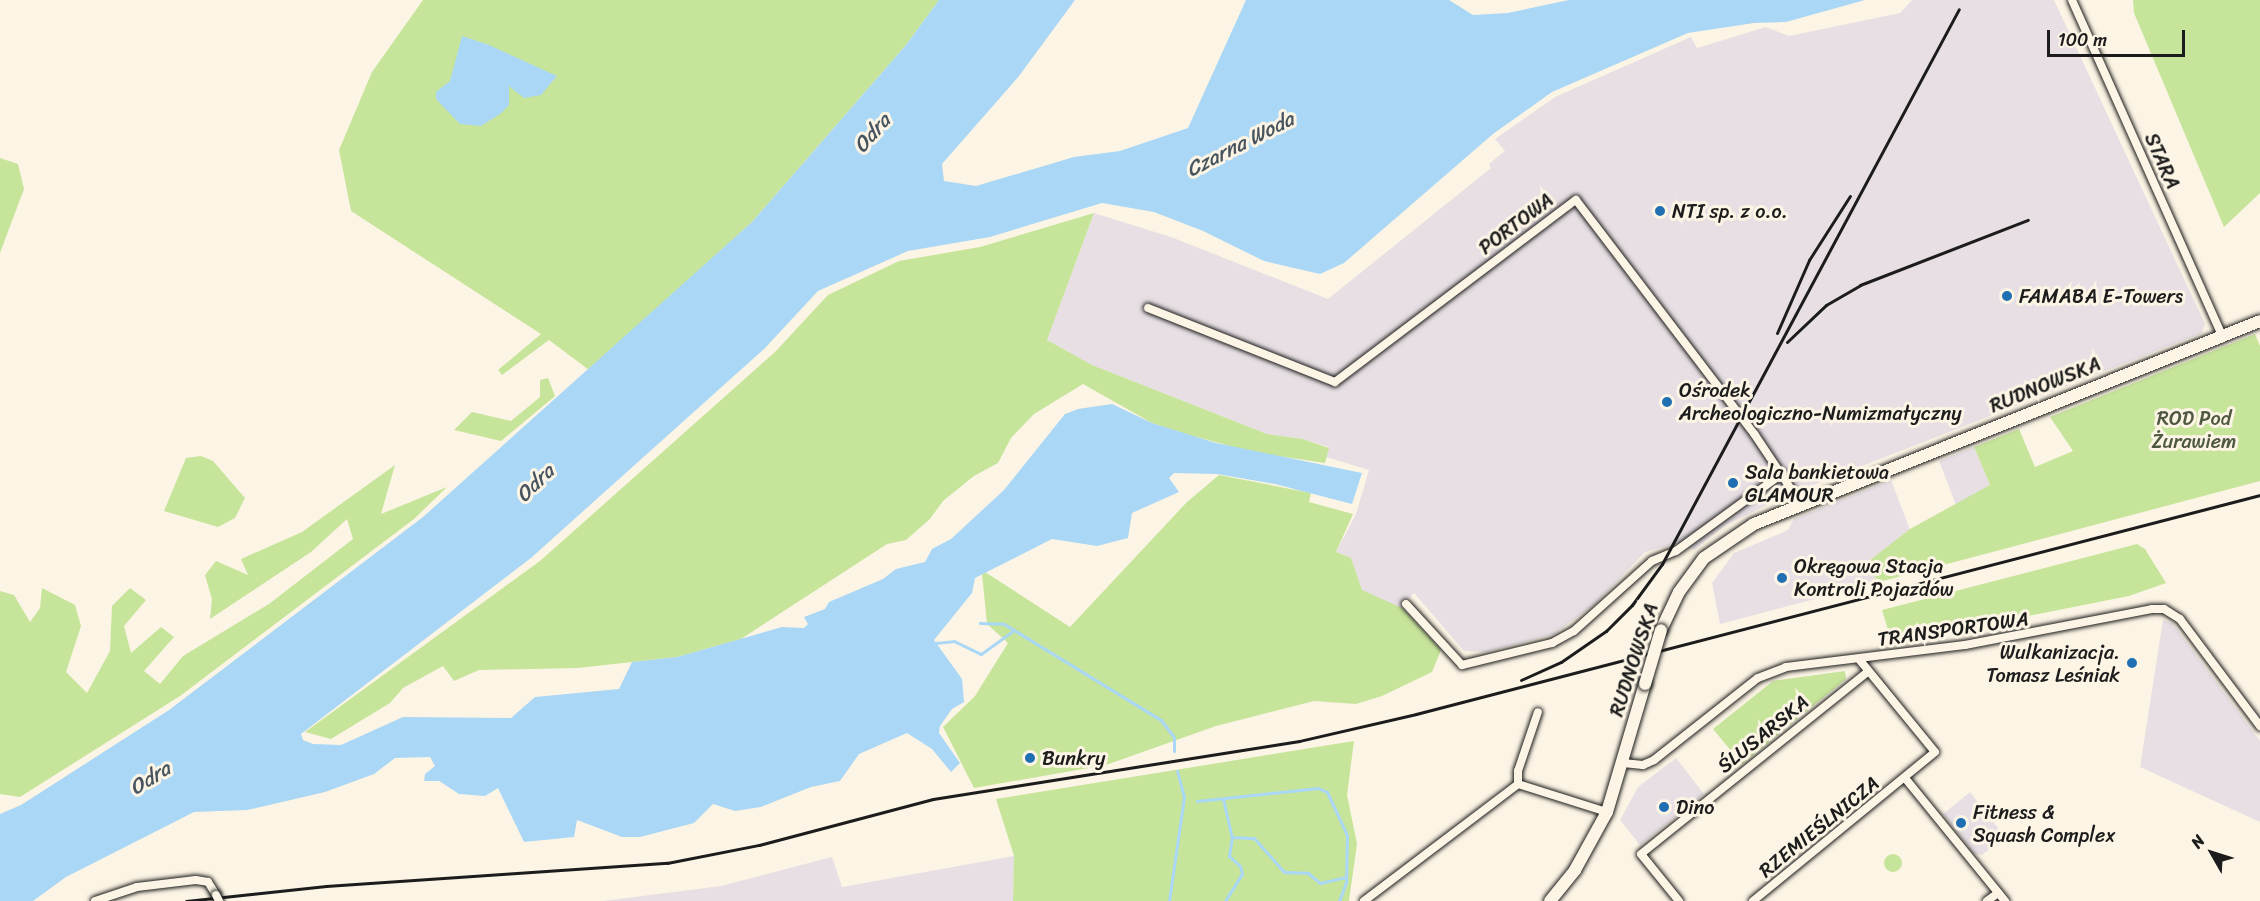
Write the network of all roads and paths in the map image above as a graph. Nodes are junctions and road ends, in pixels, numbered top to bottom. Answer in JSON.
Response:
{"nodes":[{"id":1,"x":2072,"y":0,"type":"edge"},
{"id":2,"x":1148,"y":308,"type":"dead end"},
{"id":3,"x":2260,"y":321,"type":"edge"},
{"id":4,"x":2222,"y":336,"type":"junction"},
{"id":5,"x":1783,"y":473,"type":"junction"},
{"id":6,"x":1801,"y":504,"type":"junction"},
{"id":7,"x":1406,"y":604,"type":"dead end"},
{"id":8,"x":1860,"y":659,"type":"junction"},
{"id":9,"x":1867,"y":672,"type":"junction"},
{"id":10,"x":1538,"y":712,"type":"dead end"},
{"id":11,"x":2260,"y":726,"type":"edge"},
{"id":12,"x":1623,"y":763,"type":"junction"},
{"id":13,"x":1905,"y":778,"type":"junction"},
{"id":14,"x":1518,"y":784,"type":"junction"},
{"id":15,"x":1607,"y":812,"type":"junction"},
{"id":16,"x":1998,"y":893,"type":"junction"},
{"id":17,"x":218,"y":898,"type":"edge"},
{"id":18,"x":95,"y":901,"type":"edge"},
{"id":19,"x":1364,"y":901,"type":"edge"},
{"id":20,"x":1550,"y":901,"type":"edge"},
{"id":21,"x":1679,"y":901,"type":"edge"},
{"id":22,"x":1753,"y":901,"type":"edge"},
{"id":23,"x":1987,"y":901,"type":"edge"},
{"id":24,"x":2005,"y":901,"type":"edge"}],
"edges":[{"from":1,"to":4,"type":"street","name":"STARA"},
{"from":2,"to":5,"type":"street","name":"PORTOWA"},
{"from":3,"to":4,"type":"main road","name":"RUDNOWSKA"},
{"from":4,"to":6,"type":"main road","name":"RUDNOWSKA"},
{"from":5,"to":6,"type":"street","name":"PORTOWA"},
{"from":5,"to":7,"type":"street"},
{"from":6,"to":12,"type":"main road","name":"RUDNOWSKA","bridge":true},
{"from":8,"to":9,"type":"street"},
{"from":8,"to":11,"type":"street","name":"TRANSPORTOWA"},
{"from":8,"to":12,"type":"street","name":"TRANSPORTOWA"},
{"from":9,"to":13,"type":"street","name":"RZEMIEŚLNICZA"},
{"from":9,"to":21,"type":"street","name":"ŚLUSARSKA"},
{"from":10,"to":14,"type":"street"},
{"from":12,"to":15,"type":"main road","name":"RUDNOWSKA"},
{"from":13,"to":16,"type":"street","name":"RZEMIEŚLNICZA"},
{"from":13,"to":22,"type":"street","name":"RZEMIEŚLNICZA"},
{"from":14,"to":15,"type":"street"},
{"from":14,"to":19,"type":"street"},
{"from":15,"to":20,"type":"main road","name":"RUDNOWSKA"},
{"from":16,"to":23,"type":"street"},
{"from":16,"to":24,"type":"street","name":"RZEMIEŚLNICZA"},
{"from":17,"to":18,"type":"street"}]}
